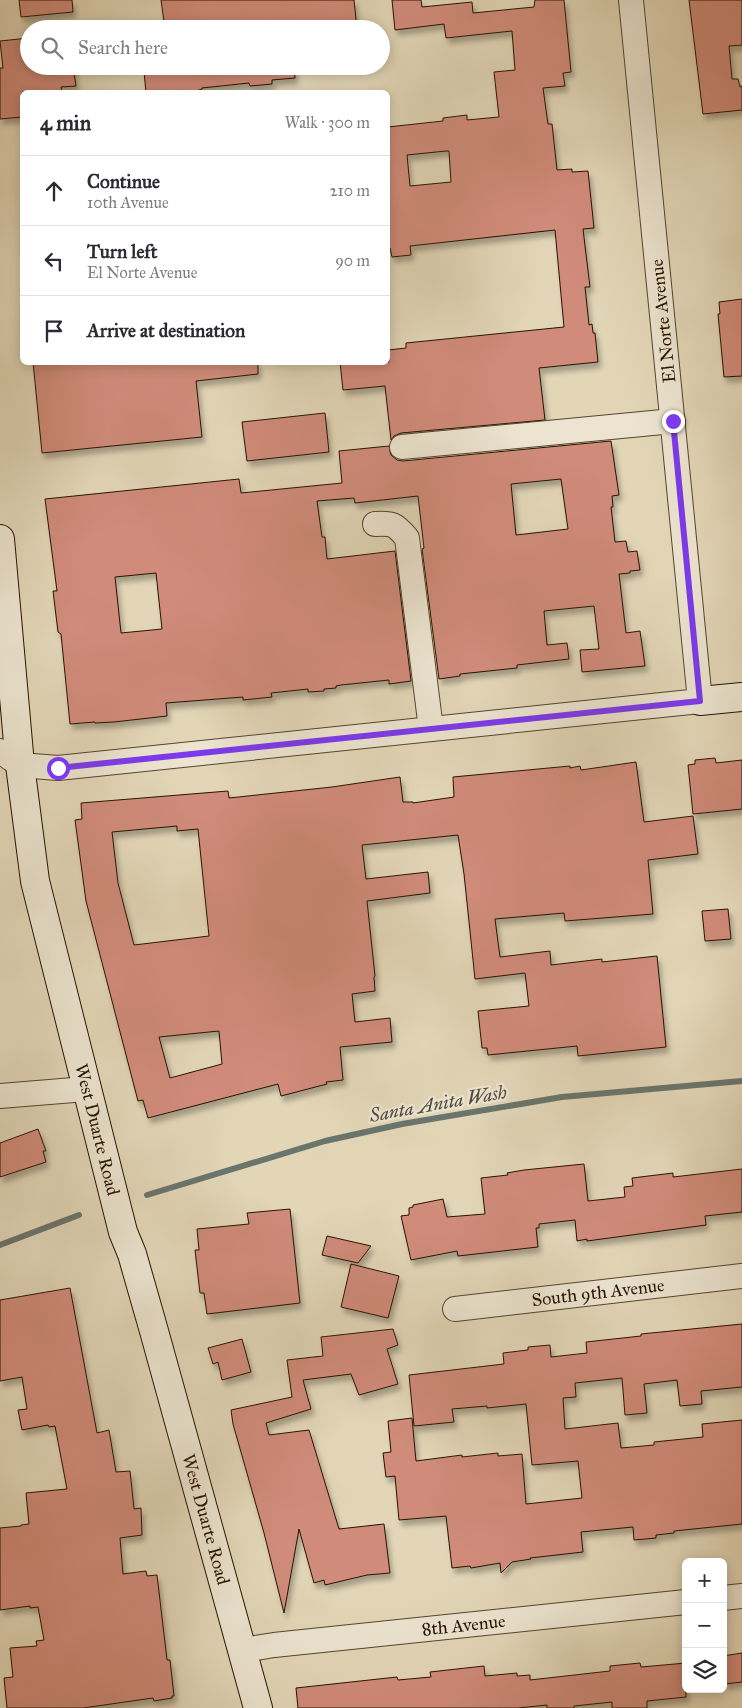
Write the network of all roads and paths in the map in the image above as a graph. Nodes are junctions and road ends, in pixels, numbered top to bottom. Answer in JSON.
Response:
{"nodes":[{"id":1,"x":631,"y":0,"type":"edge"},
{"id":2,"x":673,"y":421,"type":"junction"},
{"id":3,"x":402,"y":447,"type":"dead end"},
{"id":4,"x":375,"y":524,"type":"dead end"},
{"id":5,"x":0,"y":539,"type":"edge"},
{"id":6,"x":742,"y":696,"type":"edge"},
{"id":7,"x":700,"y":701,"type":"junction"},
{"id":8,"x":431,"y":729,"type":"junction"},
{"id":9,"x":10,"y":758,"type":"edge"},
{"id":10,"x":86,"y":1089,"type":"junction"},
{"id":11,"x":0,"y":1096,"type":"edge"},
{"id":12,"x":742,"y":1276,"type":"edge"},
{"id":13,"x":454,"y":1309,"type":"dead end"},
{"id":14,"x":742,"y":1596,"type":"edge"},
{"id":15,"x":727,"y":1598,"type":"edge"},
{"id":16,"x":682,"y":1602,"type":"edge"},
{"id":17,"x":242,"y":1650,"type":"junction"},
{"id":18,"x":258,"y":1708,"type":"edge"}],
"edges":[{"from":1,"to":2,"type":"street","name":"El Norte Avenue"},
{"from":2,"to":3,"type":"street"},
{"from":2,"to":7,"type":"street","name":"El Norte Avenue"},
{"from":4,"to":8,"type":"street"},
{"from":5,"to":9,"type":"main road","name":"West Duarte Road"},
{"from":6,"to":7,"type":"main road"},
{"from":7,"to":8,"type":"street"},
{"from":8,"to":9,"type":"street"},
{"from":9,"to":10,"type":"main road","name":"West Duarte Road"},
{"from":10,"to":11,"type":"street"},
{"from":10,"to":17,"type":"main road","name":"West Duarte Road"},
{"from":12,"to":13,"type":"street","name":"South 9th Avenue"},
{"from":14,"to":15,"type":"street"},
{"from":16,"to":17,"type":"street","name":"8th Avenue"},
{"from":17,"to":18,"type":"main road","name":"West Duarte Road"}]}
